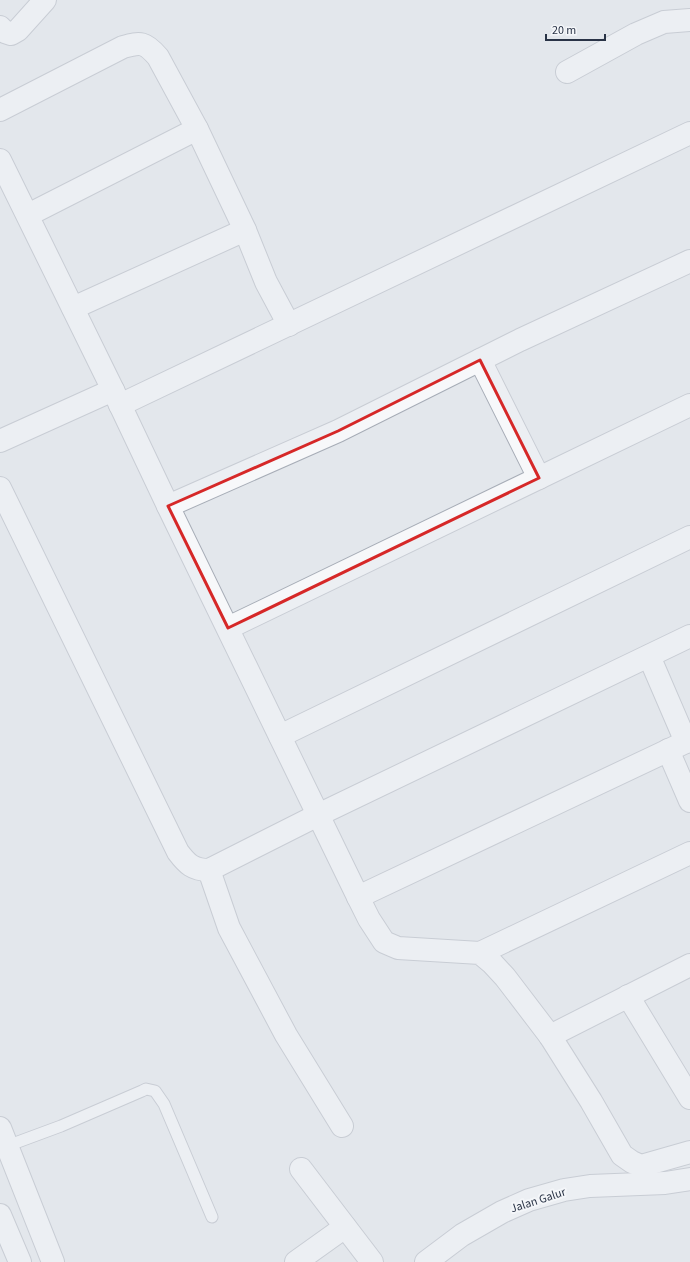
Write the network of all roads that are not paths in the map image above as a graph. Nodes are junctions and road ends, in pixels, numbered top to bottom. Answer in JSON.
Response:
{"nodes":[{"id":1,"x":45,"y":0,"type":"edge"},
{"id":2,"x":690,"y":20,"type":"edge"},
{"id":3,"x":0,"y":27,"type":"edge"},
{"id":4,"x":567,"y":72,"type":"dead end"},
{"id":5,"x":0,"y":110,"type":"edge"},
{"id":6,"x":197,"y":129,"type":"junction"},
{"id":7,"x":690,"y":133,"type":"edge"},
{"id":8,"x":0,"y":160,"type":"edge"},
{"id":9,"x":28,"y":215,"type":"junction"},
{"id":10,"x":245,"y":230,"type":"junction"},
{"id":11,"x":690,"y":261,"type":"edge"},
{"id":12,"x":73,"y":308,"type":"junction"},
{"id":13,"x":288,"y":325,"type":"junction"},
{"id":14,"x":480,"y":360,"type":"junction"},
{"id":15,"x":117,"y":398,"type":"junction"},
{"id":16,"x":690,"y":405,"type":"edge"},
{"id":17,"x":0,"y":441,"type":"edge"},
{"id":18,"x":539,"y":478,"type":"junction"},
{"id":19,"x":0,"y":488,"type":"edge"},
{"id":20,"x":168,"y":506,"type":"junction"},
{"id":21,"x":690,"y":537,"type":"edge"},
{"id":22,"x":228,"y":628,"type":"junction"},
{"id":23,"x":690,"y":636,"type":"edge"},
{"id":24,"x":649,"y":656,"type":"junction"},
{"id":25,"x":280,"y":736,"type":"junction"},
{"id":26,"x":681,"y":744,"type":"edge"},
{"id":27,"x":690,"y":801,"type":"edge"},
{"id":28,"x":318,"y":815,"type":"junction"},
{"id":29,"x":690,"y":852,"type":"edge"},
{"id":30,"x":209,"y":870,"type":"junction"},
{"id":31,"x":358,"y":897,"type":"junction"},
{"id":32,"x":480,"y":953,"type":"junction"},
{"id":33,"x":690,"y":965,"type":"edge"},
{"id":34,"x":628,"y":996,"type":"junction"},
{"id":35,"x":550,"y":1036,"type":"junction"},
{"id":36,"x":690,"y":1098,"type":"edge"},
{"id":37,"x":342,"y":1126,"type":"dead end"},
{"id":38,"x":4,"y":1137,"type":"edge"},
{"id":39,"x":690,"y":1152,"type":"edge"},
{"id":40,"x":301,"y":1169,"type":"dead end"},
{"id":41,"x":690,"y":1179,"type":"edge"},
{"id":42,"x":0,"y":1215,"type":"edge"},
{"id":43,"x":212,"y":1216,"type":"dead end"},
{"id":44,"x":345,"y":1227,"type":"junction"},
{"id":45,"x":20,"y":1262,"type":"edge"},
{"id":46,"x":53,"y":1262,"type":"edge"},
{"id":47,"x":296,"y":1262,"type":"edge"},
{"id":48,"x":372,"y":1262,"type":"edge"},
{"id":49,"x":426,"y":1262,"type":"edge"}],
"edges":[{"from":1,"to":3,"type":"street"},
{"from":2,"to":4,"type":"street"},
{"from":5,"to":6,"type":"street"},
{"from":6,"to":9,"type":"street"},
{"from":6,"to":10,"type":"street"},
{"from":7,"to":13,"type":"street"},
{"from":8,"to":9,"type":"street"},
{"from":9,"to":12,"type":"street"},
{"from":10,"to":12,"type":"street"},
{"from":10,"to":13,"type":"street"},
{"from":11,"to":14,"type":"street"},
{"from":12,"to":15,"type":"street"},
{"from":13,"to":15,"type":"street"},
{"from":14,"to":18,"type":"street"},
{"from":14,"to":20,"type":"street"},
{"from":15,"to":17,"type":"street"},
{"from":15,"to":20,"type":"street"},
{"from":16,"to":18,"type":"street"},
{"from":18,"to":22,"type":"street"},
{"from":19,"to":30,"type":"street"},
{"from":20,"to":22,"type":"street"},
{"from":21,"to":25,"type":"street"},
{"from":22,"to":25,"type":"street"},
{"from":23,"to":24,"type":"street"},
{"from":24,"to":26,"type":"street"},
{"from":24,"to":28,"type":"street"},
{"from":25,"to":28,"type":"street"},
{"from":26,"to":27,"type":"street"},
{"from":26,"to":31,"type":"street"},
{"from":28,"to":30,"type":"street"},
{"from":28,"to":31,"type":"street"},
{"from":29,"to":32,"type":"street"},
{"from":30,"to":37,"type":"street"},
{"from":31,"to":32,"type":"street"},
{"from":32,"to":35,"type":"street"},
{"from":33,"to":34,"type":"street"},
{"from":34,"to":35,"type":"street"},
{"from":34,"to":36,"type":"street"},
{"from":35,"to":39,"type":"street"},
{"from":38,"to":43,"type":"lane"},
{"from":38,"to":46,"type":"street"},
{"from":40,"to":44,"type":"street"},
{"from":41,"to":49,"type":"street","name":"Jalan Galur"},
{"from":42,"to":45,"type":"street"},
{"from":44,"to":47,"type":"street"},
{"from":44,"to":48,"type":"street"}]}
